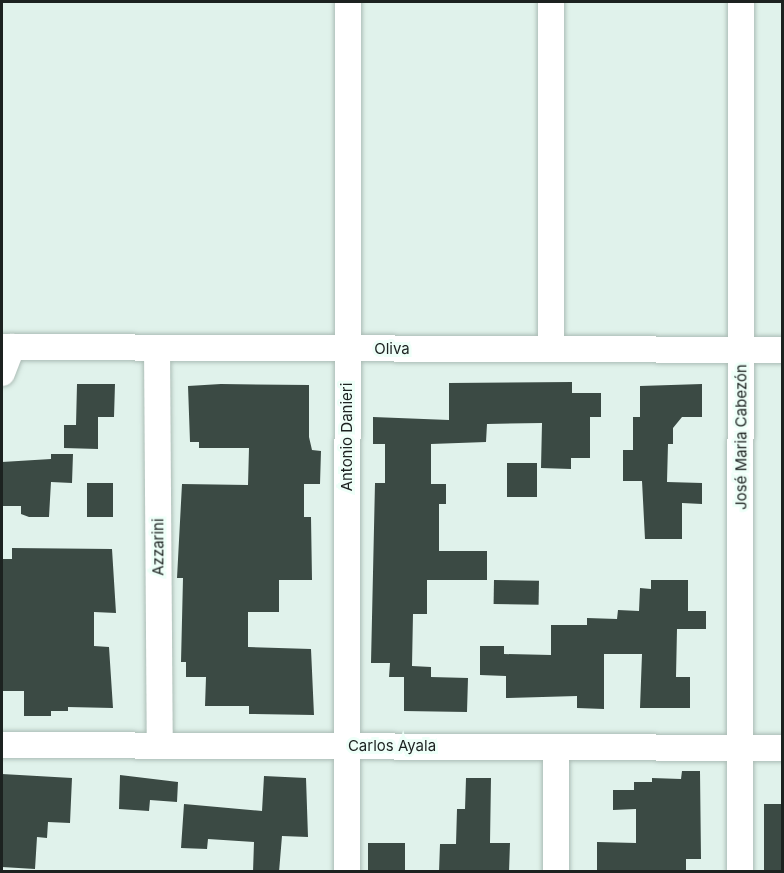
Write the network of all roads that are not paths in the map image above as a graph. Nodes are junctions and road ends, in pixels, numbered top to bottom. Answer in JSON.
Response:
{"nodes":[{"id":1,"x":348,"y":2,"type":"edge"},
{"id":2,"x":551,"y":2,"type":"edge"},
{"id":3,"x":741,"y":2,"type":"edge"},
{"id":4,"x":7,"y":347,"type":"edge"},
{"id":5,"x":157,"y":348,"type":"junction"},
{"id":6,"x":347,"y":349,"type":"junction"},
{"id":7,"x":551,"y":349,"type":"junction"},
{"id":8,"x":741,"y":350,"type":"junction"},
{"id":9,"x":783,"y":350,"type":"edge"},
{"id":10,"x":2,"y":373,"type":"edge"},
{"id":11,"x":2,"y":745,"type":"edge"},
{"id":12,"x":160,"y":746,"type":"junction"},
{"id":13,"x":347,"y":746,"type":"junction"},
{"id":14,"x":556,"y":747,"type":"junction"},
{"id":15,"x":741,"y":748,"type":"junction"},
{"id":16,"x":783,"y":748,"type":"edge"},
{"id":17,"x":347,"y":872,"type":"edge"},
{"id":18,"x":556,"y":872,"type":"edge"},
{"id":19,"x":740,"y":872,"type":"edge"}],
"edges":[{"from":1,"to":6,"type":"street","name":"Antonio Danieri"},
{"from":2,"to":7,"type":"street"},
{"from":3,"to":8,"type":"street","name":"José Maria Cabezón"},
{"from":4,"to":5,"type":"street","name":"Oliva"},
{"from":4,"to":10,"type":"street"},
{"from":5,"to":6,"type":"street","name":"Oliva"},
{"from":5,"to":12,"type":"street","name":"Azzarini"},
{"from":6,"to":7,"type":"street","name":"Oliva"},
{"from":6,"to":13,"type":"street","name":"Antonio Danieri"},
{"from":7,"to":8,"type":"street","name":"Oliva"},
{"from":8,"to":9,"type":"street","name":"Oliva"},
{"from":8,"to":15,"type":"street","name":"José Maria Cabezón"},
{"from":11,"to":12,"type":"street","name":"Carlos Ayala"},
{"from":12,"to":13,"type":"street","name":"Carlos Ayala"},
{"from":13,"to":14,"type":"street","name":"Carlos Ayala"},
{"from":13,"to":17,"type":"street","name":"Antonio Danieri"},
{"from":14,"to":15,"type":"street","name":"Carlos Ayala"},
{"from":14,"to":18,"type":"street"},
{"from":15,"to":16,"type":"street","name":"Carlos Ayala"},
{"from":15,"to":19,"type":"street","name":"José Maria Cabezón"}]}
